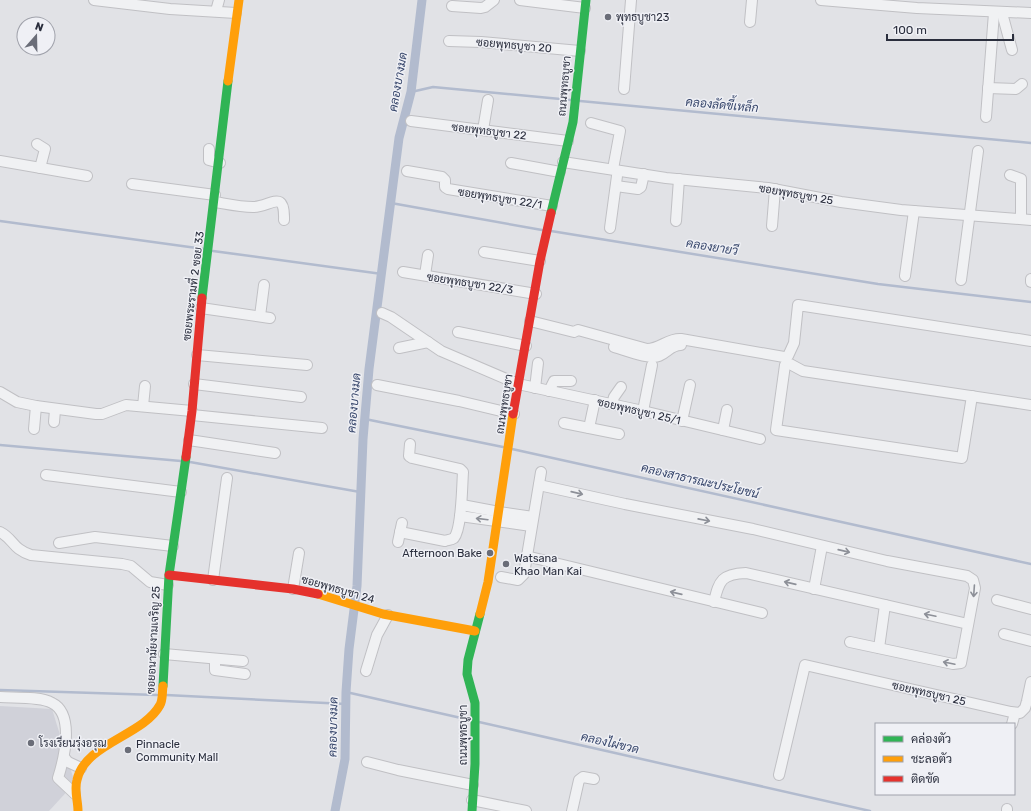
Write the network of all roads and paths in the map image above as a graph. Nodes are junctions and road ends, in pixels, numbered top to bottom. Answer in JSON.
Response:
{"nodes":[{"id":1,"x":94,"y":0,"type":"edge"},
{"id":2,"x":219,"y":0,"type":"edge"},
{"id":3,"x":239,"y":0,"type":"edge"},
{"id":4,"x":494,"y":0,"type":"edge"},
{"id":5,"x":520,"y":0,"type":"edge"},
{"id":6,"x":631,"y":0,"type":"edge"},
{"id":7,"x":752,"y":0,"type":"edge"},
{"id":8,"x":821,"y":0,"type":"edge"},
{"id":9,"x":170,"y":4,"type":"edge"},
{"id":10,"x":585,"y":4,"type":"edge"},
{"id":11,"x":452,"y":6,"type":"dead end"},
{"id":12,"x":216,"y":11,"type":"junction"},
{"id":13,"x":236,"y":13,"type":"junction"},
{"id":14,"x":998,"y":13,"type":"junction"},
{"id":15,"x":1031,"y":13,"type":"edge"},
{"id":16,"x":750,"y":22,"type":"dead end"},
{"id":17,"x":449,"y":41,"type":"dead end"},
{"id":18,"x":1012,"y":50,"type":"dead end"},
{"id":19,"x":580,"y":51,"type":"junction"},
{"id":20,"x":1022,"y":84,"type":"dead end"},
{"id":21,"x":988,"y":88,"type":"junction"},
{"id":22,"x":624,"y":89,"type":"dead end"},
{"id":23,"x":488,"y":100,"type":"dead end"},
{"id":24,"x":986,"y":117,"type":"dead end"},
{"id":25,"x":411,"y":121,"type":"dead end"},
{"id":26,"x":591,"y":123,"type":"dead end"},
{"id":27,"x":484,"y":130,"type":"junction"},
{"id":28,"x":568,"y":141,"type":"junction"},
{"id":29,"x":37,"y":144,"type":"dead end"},
{"id":30,"x":209,"y":149,"type":"dead end"},
{"id":31,"x":978,"y":151,"type":"dead end"},
{"id":32,"x":0,"y":161,"type":"edge"},
{"id":33,"x":563,"y":162,"type":"junction"},
{"id":34,"x":220,"y":163,"type":"junction"},
{"id":35,"x":512,"y":163,"type":"dead end"},
{"id":36,"x":40,"y":168,"type":"junction"},
{"id":37,"x":407,"y":171,"type":"dead end"},
{"id":38,"x":560,"y":172,"type":"junction"},
{"id":39,"x":644,"y":174,"type":"junction"},
{"id":40,"x":87,"y":176,"type":"dead end"},
{"id":41,"x":1010,"y":176,"type":"dead end"},
{"id":42,"x":616,"y":177,"type":"junction"},
{"id":43,"x":679,"y":179,"type":"junction"},
{"id":44,"x":132,"y":184,"type":"dead end"},
{"id":45,"x":774,"y":189,"type":"junction"},
{"id":46,"x":215,"y":199,"type":"junction"},
{"id":47,"x":552,"y":206,"type":"junction"},
{"id":48,"x":914,"y":211,"type":"junction"},
{"id":49,"x":968,"y":215,"type":"junction"},
{"id":50,"x":284,"y":220,"type":"dead end"},
{"id":51,"x":1026,"y":220,"type":"edge"},
{"id":52,"x":676,"y":221,"type":"dead end"},
{"id":53,"x":772,"y":226,"type":"dead end"},
{"id":54,"x":610,"y":228,"type":"dead end"},
{"id":55,"x":484,"y":252,"type":"dead end"},
{"id":56,"x":428,"y":255,"type":"dead end"},
{"id":57,"x":540,"y":261,"type":"junction"},
{"id":58,"x":404,"y":272,"type":"dead end"},
{"id":59,"x":426,"y":275,"type":"junction"},
{"id":60,"x":905,"y":276,"type":"dead end"},
{"id":61,"x":1031,"y":279,"type":"edge"},
{"id":62,"x":961,"y":280,"type":"dead end"},
{"id":63,"x":1031,"y":282,"type":"edge"},
{"id":64,"x":264,"y":285,"type":"dead end"},
{"id":65,"x":536,"y":294,"type":"junction"},
{"id":66,"x":201,"y":308,"type":"junction"},
{"id":67,"x":382,"y":313,"type":"dead end"},
{"id":68,"x":530,"y":321,"type":"junction"},
{"id":69,"x":458,"y":332,"type":"dead end"},
{"id":70,"x":1031,"y":341,"type":"edge"},
{"id":71,"x":428,"y":342,"type":"junction"},
{"id":72,"x":526,"y":346,"type":"junction"},
{"id":73,"x":399,"y":348,"type":"dead end"},
{"id":74,"x":197,"y":355,"type":"junction"},
{"id":75,"x":786,"y":361,"type":"junction"},
{"id":76,"x":538,"y":363,"type":"dead end"},
{"id":77,"x":307,"y":365,"type":"dead end"},
{"id":78,"x":652,"y":365,"type":"dead end"},
{"id":79,"x":571,"y":381,"type":"dead end"},
{"id":80,"x":194,"y":384,"type":"junction"},
{"id":81,"x":518,"y":384,"type":"junction"},
{"id":82,"x":377,"y":385,"type":"dead end"},
{"id":83,"x":690,"y":385,"type":"dead end"},
{"id":84,"x":145,"y":386,"type":"dead end"},
{"id":85,"x":621,"y":387,"type":"dead end"},
{"id":86,"x":535,"y":388,"type":"junction"},
{"id":87,"x":549,"y":391,"type":"junction"},
{"id":88,"x":0,"y":392,"type":"edge"},
{"id":89,"x":972,"y":396,"type":"junction"},
{"id":90,"x":301,"y":397,"type":"dead end"},
{"id":91,"x":595,"y":400,"type":"junction"},
{"id":92,"x":612,"y":404,"type":"junction"},
{"id":93,"x":1031,"y":405,"type":"edge"},
{"id":94,"x":36,"y":406,"type":"junction"},
{"id":95,"x":143,"y":406,"type":"junction"},
{"id":96,"x":55,"y":410,"type":"junction"},
{"id":97,"x":727,"y":410,"type":"dead end"},
{"id":98,"x":643,"y":411,"type":"junction"},
{"id":99,"x":192,"y":413,"type":"junction"},
{"id":100,"x":514,"y":414,"type":"junction"},
{"id":101,"x":682,"y":420,"type":"junction"},
{"id":102,"x":54,"y":422,"type":"dead end"},
{"id":103,"x":564,"y":423,"type":"dead end"},
{"id":104,"x":322,"y":428,"type":"dead end"},
{"id":105,"x":589,"y":428,"type":"junction"},
{"id":106,"x":34,"y":429,"type":"dead end"},
{"id":107,"x":723,"y":430,"type":"junction"},
{"id":108,"x":619,"y":434,"type":"dead end"},
{"id":109,"x":760,"y":439,"type":"dead end"},
{"id":110,"x":188,"y":440,"type":"junction"},
{"id":111,"x":410,"y":444,"type":"dead end"},
{"id":112,"x":275,"y":453,"type":"dead end"},
{"id":113,"x":541,"y":472,"type":"dead end"},
{"id":114,"x":46,"y":475,"type":"dead end"},
{"id":115,"x":227,"y":478,"type":"dead end"},
{"id":116,"x":538,"y":485,"type":"junction"},
{"id":117,"x":181,"y":492,"type":"junction"},
{"id":118,"x":462,"y":505,"type":"junction"},
{"id":119,"x":460,"y":516,"type":"junction"},
{"id":120,"x":498,"y":516,"type":"junction"},
{"id":121,"x":532,"y":521,"type":"junction"},
{"id":122,"x":0,"y":532,"type":"edge"},
{"id":123,"x":398,"y":542,"type":"dead end"},
{"id":124,"x":59,"y":543,"type":"dead end"},
{"id":125,"x":173,"y":546,"type":"junction"},
{"id":126,"x":822,"y":546,"type":"junction"},
{"id":127,"x":299,"y":553,"type":"dead end"},
{"id":128,"x":526,"y":556,"type":"junction"},
{"id":129,"x":501,"y":577,"type":"dead end"},
{"id":130,"x":213,"y":580,"type":"junction"},
{"id":131,"x":168,"y":584,"type":"junction"},
{"id":132,"x":294,"y":589,"type":"junction"},
{"id":133,"x":814,"y":589,"type":"junction"},
{"id":134,"x":997,"y":600,"type":"dead end"},
{"id":135,"x":714,"y":602,"type":"junction"},
{"id":136,"x":885,"y":605,"type":"junction"},
{"id":137,"x":1031,"y":609,"type":"edge"},
{"id":138,"x":762,"y":613,"type":"dead end"},
{"id":139,"x":385,"y":615,"type":"junction"},
{"id":140,"x":968,"y":624,"type":"junction"},
{"id":141,"x":475,"y":631,"type":"junction"},
{"id":142,"x":1004,"y":634,"type":"dead end"},
{"id":143,"x":1031,"y":641,"type":"edge"},
{"id":144,"x":850,"y":642,"type":"dead end"},
{"id":145,"x":879,"y":648,"type":"junction"},
{"id":146,"x":164,"y":654,"type":"junction"},
{"id":147,"x":215,"y":659,"type":"junction"},
{"id":148,"x":243,"y":661,"type":"dead end"},
{"id":149,"x":366,"y":671,"type":"dead end"},
{"id":150,"x":245,"y":674,"type":"dead end"},
{"id":151,"x":1031,"y":682,"type":"edge"},
{"id":152,"x":0,"y":697,"type":"edge"},
{"id":153,"x":1015,"y":713,"type":"junction"},
{"id":154,"x":1012,"y":723,"type":"edge"},
{"id":155,"x":64,"y":757,"type":"junction"},
{"id":156,"x":367,"y":762,"type":"dead end"},
{"id":157,"x":81,"y":768,"type":"junction"},
{"id":158,"x":779,"y":775,"type":"dead end"},
{"id":159,"x":594,"y":780,"type":"dead end"},
{"id":160,"x":473,"y":785,"type":"junction"},
{"id":161,"x":75,"y":794,"type":"junction"},
{"id":162,"x":470,"y":808,"type":"edge"},
{"id":163,"x":78,"y":811,"type":"edge"},
{"id":164,"x":526,"y":811,"type":"edge"},
{"id":165,"x":572,"y":811,"type":"edge"}],
"edges":[{"from":1,"to":9,"type":"street"},
{"from":2,"to":12,"type":"street"},
{"from":3,"to":13,"type":"street","name":"ซอยพระรามที่ 2 ซอย 33"},
{"from":4,"to":11,"type":"street"},
{"from":5,"to":10,"type":"street"},
{"from":6,"to":22,"type":"street"},
{"from":7,"to":16,"type":"street"},
{"from":8,"to":14,"type":"street"},
{"from":9,"to":12,"type":"street"},
{"from":10,"to":19,"type":"street","name":"ถนนพุทธบูชา"},
{"from":12,"to":13,"type":"street"},
{"from":13,"to":34,"type":"street","name":"ซอยพระรามที่ 2 ซอย 33"},
{"from":14,"to":15,"type":"street"},
{"from":14,"to":18,"type":"street"},
{"from":14,"to":21,"type":"street"},
{"from":17,"to":19,"type":"street","name":"ซอยพุทธบูชา 20"},
{"from":19,"to":28,"type":"street","name":"ถนนพุทธบูชา"},
{"from":20,"to":21,"type":"street"},
{"from":21,"to":24,"type":"street"},
{"from":23,"to":27,"type":"street"},
{"from":25,"to":27,"type":"street","name":"ซอยพุทธบูชา 22"},
{"from":26,"to":42,"type":"street"},
{"from":27,"to":28,"type":"street","name":"ซอยพุทธบูชา 22"},
{"from":28,"to":33,"type":"street","name":"ถนนพุทธบูชา"},
{"from":29,"to":36,"type":"street"},
{"from":30,"to":34,"type":"street"},
{"from":31,"to":49,"type":"street"},
{"from":32,"to":36,"type":"street"},
{"from":33,"to":38,"type":"street","name":"ถนนพุทธบูชา"},
{"from":33,"to":42,"type":"street","name":"ซอยพุทธบูชา 25"},
{"from":34,"to":46,"type":"street","name":"ซอยพระรามที่ 2 ซอย 33"},
{"from":35,"to":38,"type":"street"},
{"from":36,"to":40,"type":"street"},
{"from":37,"to":47,"type":"street","name":"ซอยพุทธบูชา 22/1"},
{"from":38,"to":47,"type":"street","name":"ถนนพุทธบูชา"},
{"from":39,"to":42,"type":"street","name":"ซอยพุทธบูชา 25"},
{"from":39,"to":42,"type":"street"},
{"from":39,"to":43,"type":"street","name":"ซอยพุทธบูชา 25"},
{"from":41,"to":51,"type":"street"},
{"from":42,"to":54,"type":"street"},
{"from":43,"to":45,"type":"street","name":"ซอยพุทธบูชา 25"},
{"from":43,"to":52,"type":"street"},
{"from":44,"to":46,"type":"street"},
{"from":45,"to":48,"type":"street","name":"ซอยพุทธบูชา 25"},
{"from":45,"to":53,"type":"street"},
{"from":46,"to":50,"type":"street"},
{"from":46,"to":66,"type":"street","name":"ซอยพระรามที่ 2 ซอย 33"},
{"from":47,"to":57,"type":"street","name":"ถนนพุทธบูชา"},
{"from":48,"to":49,"type":"street","name":"ซอยพุทธบูชา 25"},
{"from":48,"to":60,"type":"street"},
{"from":49,"to":51,"type":"street","name":"ซอยพุทธบูชา 25"},
{"from":49,"to":62,"type":"street"},
{"from":55,"to":57,"type":"street"},
{"from":56,"to":59,"type":"street"},
{"from":57,"to":65,"type":"street","name":"ถนนพุทธบูชา"},
{"from":58,"to":59,"type":"street","name":"ซอยพุทธบูชา 22/3"},
{"from":59,"to":65,"type":"street","name":"ซอยพุทธบูชา 22/3"},
{"from":61,"to":63,"type":"street"},
{"from":64,"to":66,"type":"street"},
{"from":65,"to":68,"type":"street","name":"ถนนพุทธบูชา"},
{"from":66,"to":74,"type":"street","name":"ซอยพระรามที่ 2 ซอย 33"},
{"from":67,"to":71,"type":"street","name":"ซอยพุทธบูชา 25/1"},
{"from":68,"to":72,"type":"street","name":"ถนนพุทธบูชา"},
{"from":68,"to":75,"type":"street"},
{"from":69,"to":72,"type":"street"},
{"from":70,"to":75,"type":"street"},
{"from":71,"to":73,"type":"street"},
{"from":71,"to":81,"type":"street","name":"ซอยพุทธบูชา 25/1"},
{"from":72,"to":81,"type":"street","name":"ถนนพุทธบูชา"},
{"from":74,"to":77,"type":"street"},
{"from":74,"to":80,"type":"street","name":"ซอยพระรามที่ 2 ซอย 33"},
{"from":75,"to":89,"type":"street"},
{"from":75,"to":89,"type":"street"},
{"from":76,"to":86,"type":"street"},
{"from":78,"to":98,"type":"street"},
{"from":79,"to":87,"type":"street"},
{"from":80,"to":90,"type":"street"},
{"from":80,"to":99,"type":"street","name":"ซอยพระรามที่ 2 ซอย 33"},
{"from":81,"to":86,"type":"street","name":"ซอยพุทธบูชา 25/1"},
{"from":81,"to":100,"type":"street","name":"ถนนพุทธบูชา"},
{"from":82,"to":100,"type":"street"},
{"from":83,"to":101,"type":"street"},
{"from":84,"to":95,"type":"street"},
{"from":85,"to":92,"type":"street"},
{"from":86,"to":87,"type":"street","name":"ซอยพุทธบูชา 25/1"},
{"from":87,"to":91,"type":"street","name":"ซอยพุทธบูชา 25/1"},
{"from":88,"to":94,"type":"street"},
{"from":89,"to":93,"type":"street"},
{"from":91,"to":92,"type":"street","name":"ซอยพุทธบูชา 25/1"},
{"from":91,"to":105,"type":"street"},
{"from":92,"to":98,"type":"street","name":"ซอยพุทธบูชา 25/1"},
{"from":94,"to":96,"type":"street"},
{"from":94,"to":106,"type":"street"},
{"from":95,"to":96,"type":"street"},
{"from":95,"to":99,"type":"street"},
{"from":96,"to":102,"type":"street"},
{"from":97,"to":107,"type":"street"},
{"from":98,"to":101,"type":"street","name":"ซอยพุทธบูชา 25/1"},
{"from":99,"to":104,"type":"street"},
{"from":99,"to":110,"type":"street","name":"ซอยพระรามที่ 2 ซอย 33"},
{"from":100,"to":120,"type":"street","name":"ถนนพุทธบูชา"},
{"from":101,"to":107,"type":"street","name":"ซอยพุทธบูชา 25/1"},
{"from":103,"to":105,"type":"street"},
{"from":105,"to":108,"type":"street"},
{"from":107,"to":109,"type":"street","name":"ซอยพุทธบูชา 25/1"},
{"from":110,"to":112,"type":"street"},
{"from":110,"to":117,"type":"street","name":"ซอยพระรามที่ 2 ซอย 33"},
{"from":111,"to":118,"type":"street"},
{"from":113,"to":116,"type":"street"},
{"from":114,"to":117,"type":"street"},
{"from":115,"to":130,"type":"street"},
{"from":116,"to":121,"type":"street"},
{"from":116,"to":126,"type":"street","one_way":true},
{"from":117,"to":125,"type":"street","name":"ซอยพระรามที่ 2 ซอย 33"},
{"from":118,"to":119,"type":"street"},
{"from":118,"to":120,"type":"street"},
{"from":120,"to":119,"type":"street","one_way":true},
{"from":119,"to":123,"type":"street"},
{"from":120,"to":121,"type":"street"},
{"from":120,"to":141,"type":"street","name":"ถนนพุทธบูชา"},
{"from":121,"to":128,"type":"street"},
{"from":122,"to":131,"type":"street"},
{"from":124,"to":125,"type":"street"},
{"from":125,"to":131,"type":"street","name":"ซอยพระรามที่ 2 ซอย 33"},
{"from":126,"to":133,"type":"street"},
{"from":126,"to":140,"type":"street","one_way":true},
{"from":127,"to":132,"type":"street"},
{"from":128,"to":129,"type":"street"},
{"from":135,"to":128,"type":"street","one_way":true},
{"from":130,"to":131,"type":"street","name":"ซอยพุทธบูชา 24"},
{"from":130,"to":132,"type":"street","name":"ซอยพุทธบูชา 24"},
{"from":131,"to":146,"type":"street","name":"ซอยอนามัยงามเจริญ 25"},
{"from":132,"to":139,"type":"street","name":"ซอยพุทธบูชา 24"},
{"from":133,"to":135,"type":"street","one_way":true},
{"from":133,"to":136,"type":"street"},
{"from":134,"to":137,"type":"street"},
{"from":135,"to":138,"type":"street"},
{"from":140,"to":136,"type":"street","one_way":true},
{"from":136,"to":145,"type":"street"},
{"from":139,"to":141,"type":"street","name":"ซอยพุทธบูชา 24"},
{"from":139,"to":149,"type":"street"},
{"from":140,"to":145,"type":"street","one_way":true},
{"from":141,"to":160,"type":"street","name":"ถนนพุทธบูชา"},
{"from":142,"to":143,"type":"street"},
{"from":144,"to":145,"type":"street"},
{"from":146,"to":147,"type":"street"},
{"from":146,"to":157,"type":"street","name":"ซอยอนามัยงามเจริญ 25"},
{"from":147,"to":148,"type":"street"},
{"from":147,"to":150,"type":"street"},
{"from":151,"to":153,"type":"street"},
{"from":152,"to":155,"type":"street"},
{"from":153,"to":154,"type":"street"},
{"from":153,"to":158,"type":"street","name":"ซอยพุทธบูชา 25"},
{"from":155,"to":157,"type":"street"},
{"from":155,"to":161,"type":"street"},
{"from":156,"to":160,"type":"street"},
{"from":157,"to":161,"type":"street"},
{"from":159,"to":165,"type":"street"},
{"from":160,"to":162,"type":"street","name":"ถนนพุทธบูชา"},
{"from":161,"to":163,"type":"street"},
{"from":162,"to":164,"type":"street"}]}
